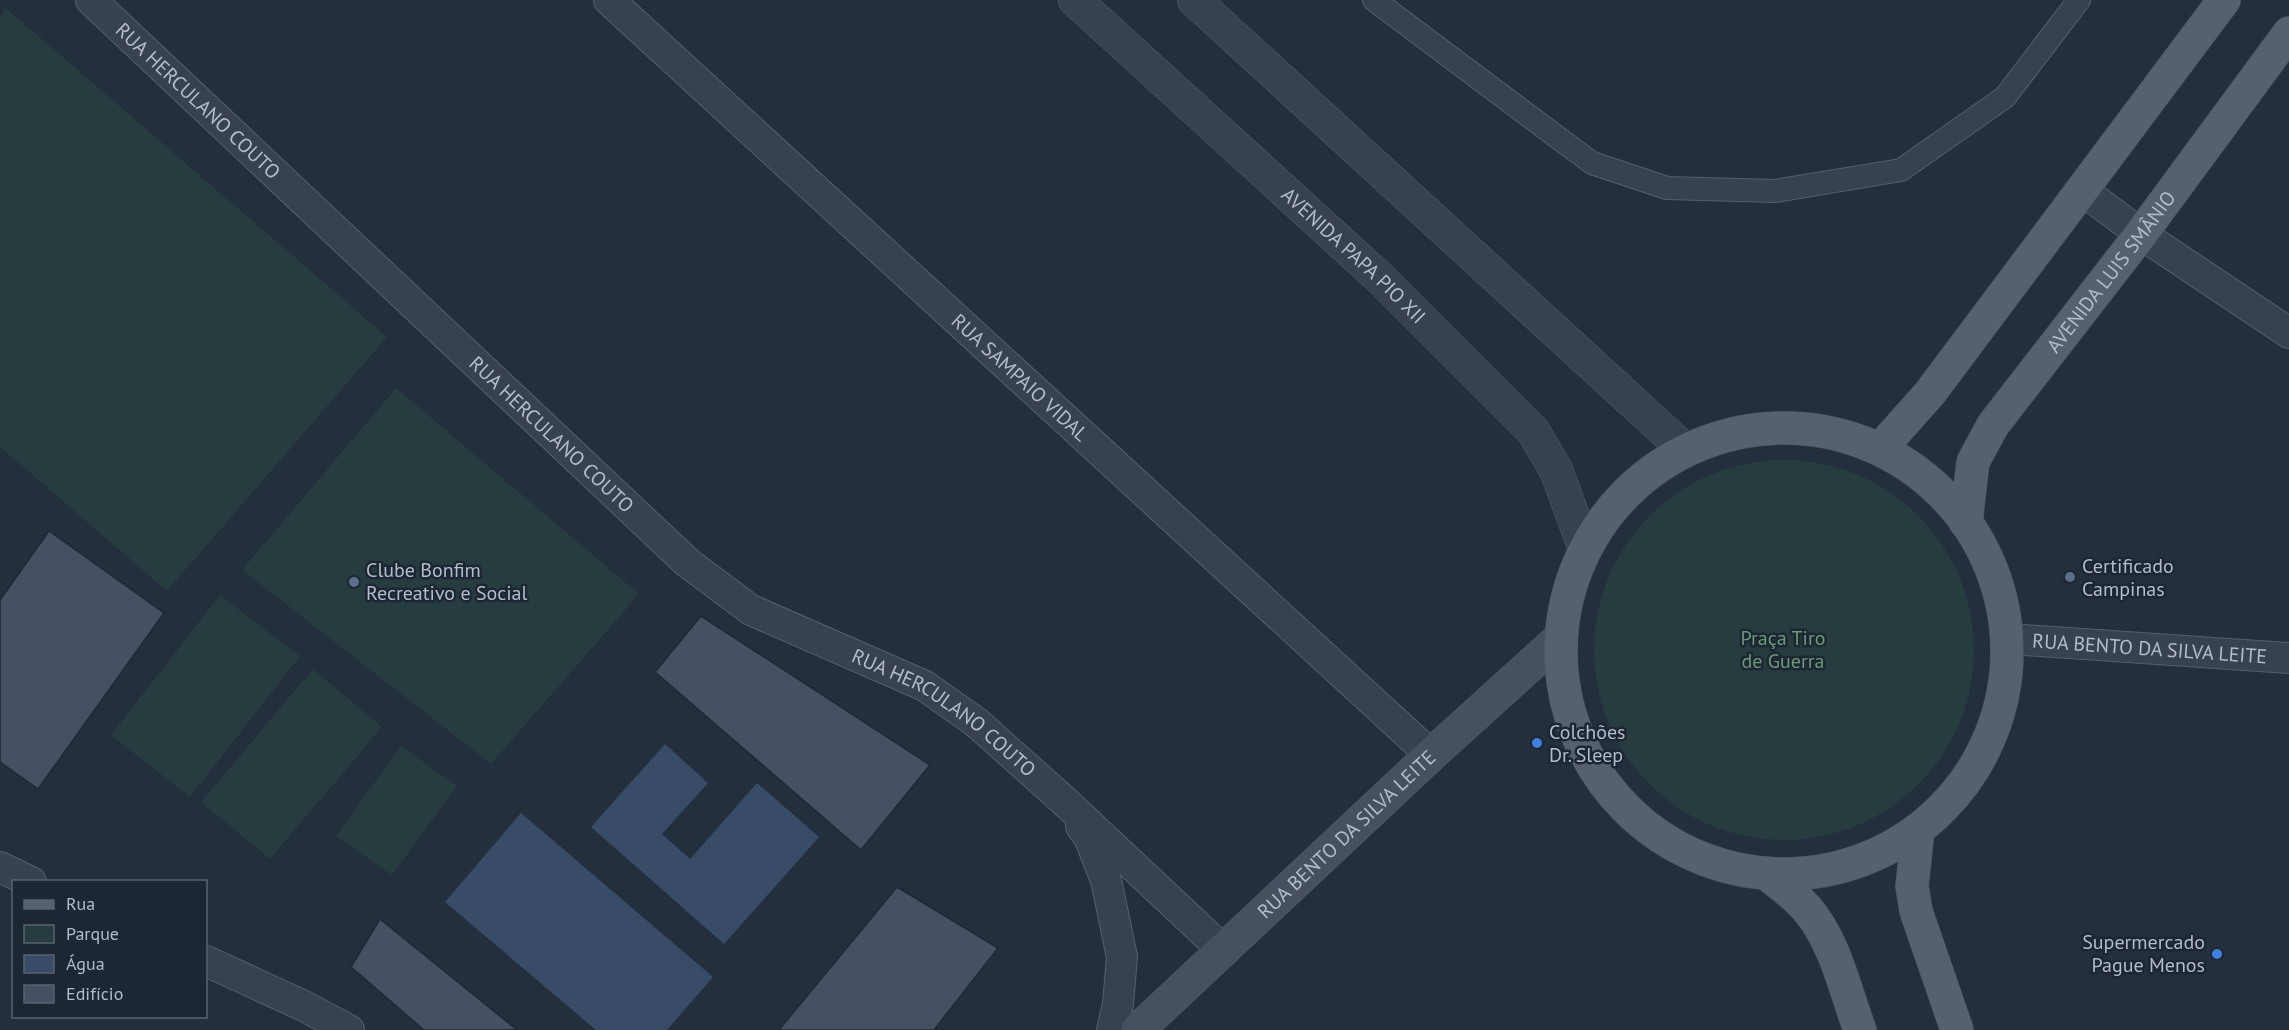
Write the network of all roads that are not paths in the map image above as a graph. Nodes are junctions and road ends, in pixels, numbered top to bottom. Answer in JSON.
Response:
{"nodes":[{"id":1,"x":91,"y":0,"type":"edge"},
{"id":2,"x":609,"y":0,"type":"edge"},
{"id":3,"x":1075,"y":0,"type":"edge"},
{"id":4,"x":1194,"y":0,"type":"edge"},
{"id":5,"x":1374,"y":0,"type":"edge"},
{"id":6,"x":2079,"y":0,"type":"edge"},
{"id":7,"x":2224,"y":0,"type":"edge"},
{"id":8,"x":2289,"y":33,"type":"edge"},
{"id":9,"x":2082,"y":190,"type":"junction"},
{"id":10,"x":2141,"y":234,"type":"junction"},
{"id":11,"x":2289,"y":333,"type":"edge"},
{"id":12,"x":1881,"y":448,"type":"junction"},
{"id":13,"x":1684,"y":449,"type":"junction"},
{"id":14,"x":1966,"y":523,"type":"junction"},
{"id":15,"x":1584,"y":546,"type":"junction"},
{"id":16,"x":2009,"y":639,"type":"junction"},
{"id":17,"x":1558,"y":640,"type":"junction"},
{"id":18,"x":2289,"y":658,"type":"edge"},
{"id":19,"x":1431,"y":755,"type":"junction"},
{"id":20,"x":1062,"y":798,"type":"junction"},
{"id":21,"x":1918,"y":831,"type":"junction"},
{"id":22,"x":0,"y":867,"type":"edge"},
{"id":23,"x":1767,"y":874,"type":"junction"},
{"id":24,"x":27,"y":880,"type":"edge"},
{"id":25,"x":1224,"y":951,"type":"junction"},
{"id":26,"x":207,"y":961,"type":"edge"},
{"id":27,"x":349,"y":1030,"type":"edge"},
{"id":28,"x":1112,"y":1030,"type":"edge"},
{"id":29,"x":1138,"y":1030,"type":"edge"},
{"id":30,"x":1860,"y":1030,"type":"edge"},
{"id":31,"x":1957,"y":1030,"type":"edge"}],
"edges":[{"from":1,"to":20,"type":"street","name":"RUA HERCULANO COUTO"},
{"from":2,"to":19,"type":"street","name":"RUA SAMPAIO VIDAL"},
{"from":3,"to":15,"type":"street","name":"AVENIDA PAPA PIO XII"},
{"from":4,"to":13,"type":"street"},
{"from":5,"to":6,"type":"street"},
{"from":7,"to":9,"type":"main road"},
{"from":8,"to":10,"type":"main road","name":"AVENIDA LUIS SMÂNIO"},
{"from":9,"to":10,"type":"street"},
{"from":9,"to":12,"type":"main road"},
{"from":10,"to":11,"type":"street"},
{"from":10,"to":14,"type":"main road","name":"AVENIDA LUIS SMÂNIO"},
{"from":12,"to":13,"type":"main road"},
{"from":12,"to":14,"type":"main road"},
{"from":13,"to":15,"type":"main road"},
{"from":14,"to":16,"type":"main road"},
{"from":15,"to":17,"type":"main road"},
{"from":16,"to":18,"type":"street","name":"RUA BENTO DA SILVA LEITE"},
{"from":16,"to":21,"type":"main road"},
{"from":17,"to":19,"type":"main road","name":"RUA BENTO DA SILVA LEITE"},
{"from":17,"to":23,"type":"main road"},
{"from":19,"to":25,"type":"main road","name":"RUA BENTO DA SILVA LEITE"},
{"from":20,"to":25,"type":"street","name":"RUA HERCULANO COUTO"},
{"from":20,"to":28,"type":"street","name":"RUA HERCULANO COUTO"},
{"from":21,"to":23,"type":"main road"},
{"from":21,"to":31,"type":"main road"},
{"from":22,"to":24,"type":"street"},
{"from":23,"to":30,"type":"main road"},
{"from":25,"to":29,"type":"main road","name":"RUA BENTO DA SILVA LEITE"},
{"from":26,"to":27,"type":"street"}]}
